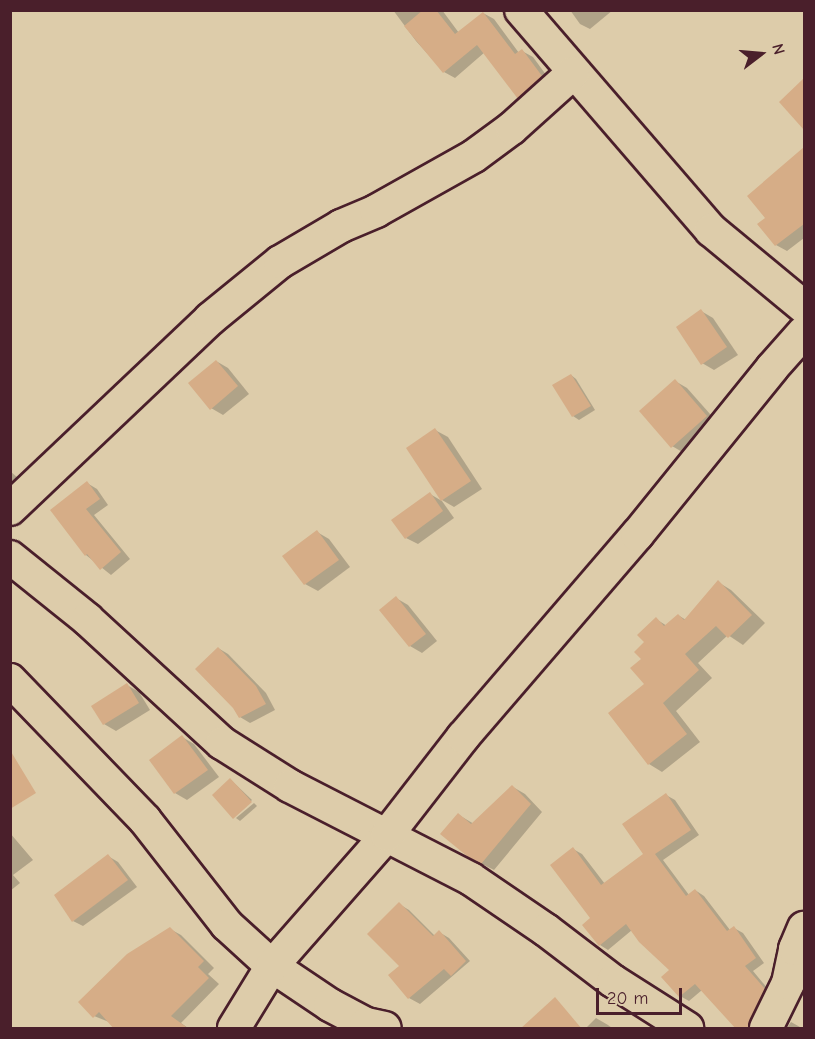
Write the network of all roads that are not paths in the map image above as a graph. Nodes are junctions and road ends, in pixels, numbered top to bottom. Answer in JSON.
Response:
{"nodes":[{"id":1,"x":521,"y":10,"type":"edge"},
{"id":2,"x":573,"y":73,"type":"junction"},
{"id":3,"x":804,"y":307,"type":"edge"},
{"id":4,"x":804,"y":332,"type":"edge"},
{"id":5,"x":10,"y":509,"type":"edge"},
{"id":6,"x":10,"y":557,"type":"edge"},
{"id":7,"x":10,"y":680,"type":"edge"},
{"id":8,"x":387,"y":835,"type":"junction"},
{"id":9,"x":804,"y":928,"type":"edge"},
{"id":10,"x":272,"y":966,"type":"junction"},
{"id":11,"x":682,"y":1027,"type":"edge"},
{"id":12,"x":234,"y":1029,"type":"edge"},
{"id":13,"x":385,"y":1029,"type":"edge"},
{"id":14,"x":766,"y":1029,"type":"edge"}],
"edges":[{"from":1,"to":2,"type":"street"},
{"from":2,"to":3,"type":"street"},
{"from":2,"to":5,"type":"street"},
{"from":4,"to":8,"type":"street"},
{"from":6,"to":8,"type":"street"},
{"from":7,"to":10,"type":"street"},
{"from":8,"to":10,"type":"street"},
{"from":8,"to":11,"type":"street"},
{"from":9,"to":14,"type":"street"},
{"from":10,"to":12,"type":"street"},
{"from":10,"to":13,"type":"street"}]}
